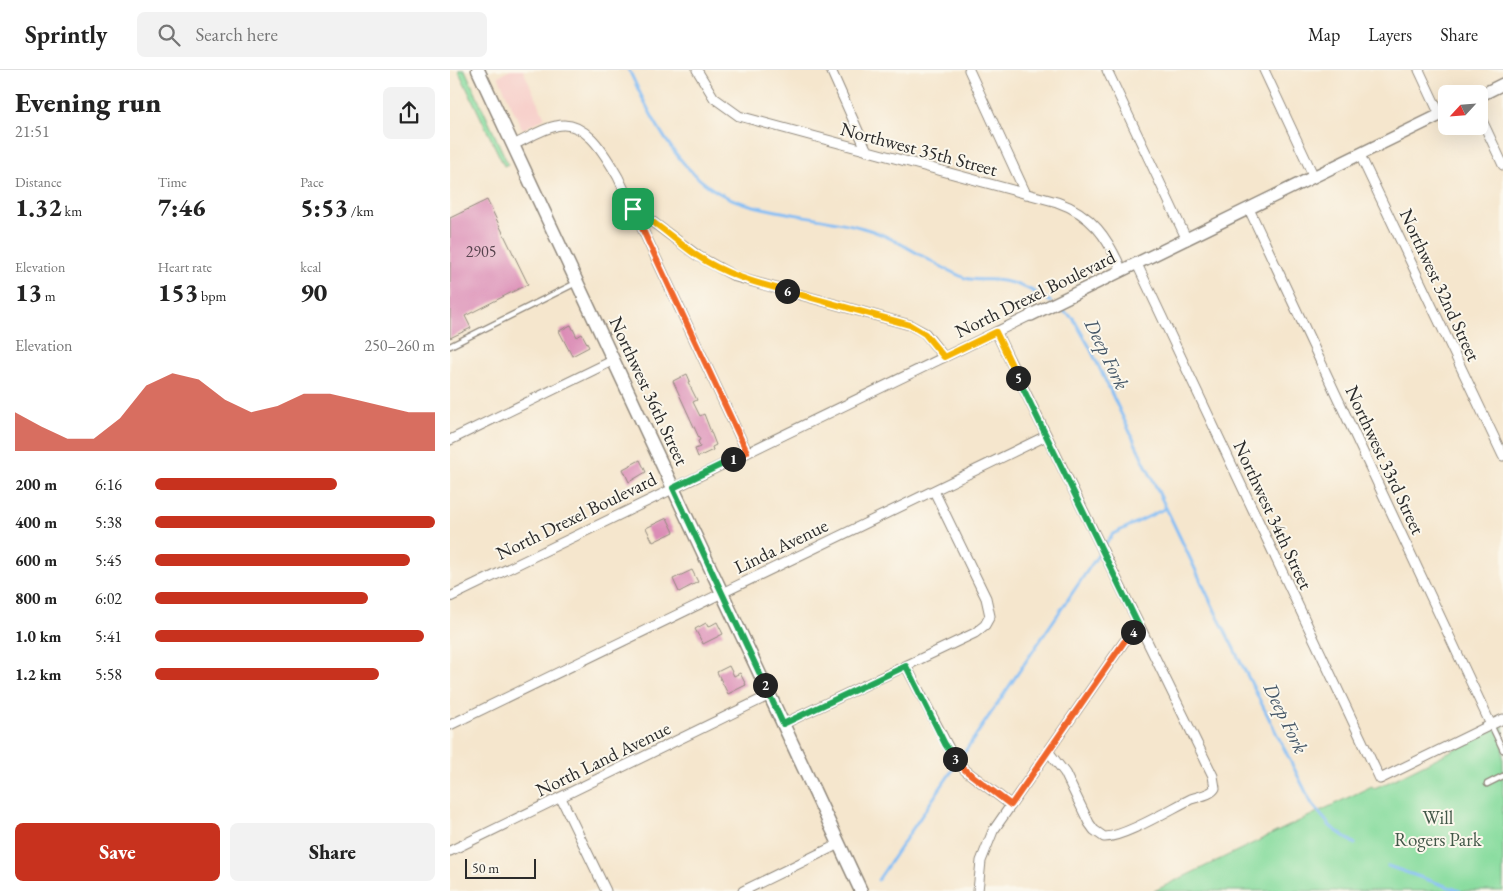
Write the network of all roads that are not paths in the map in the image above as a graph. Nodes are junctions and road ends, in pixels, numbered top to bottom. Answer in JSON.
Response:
{"nodes":[{"id":1,"x":478,"y":70,"type":"edge"},
{"id":2,"x":697,"y":70,"type":"edge"},
{"id":3,"x":831,"y":70,"type":"edge"},
{"id":4,"x":969,"y":70,"type":"edge"},
{"id":5,"x":1107,"y":70,"type":"edge"},
{"id":6,"x":1264,"y":70,"type":"edge"},
{"id":7,"x":1419,"y":70,"type":"edge"},
{"id":8,"x":1503,"y":84,"type":"edge"},
{"id":9,"x":1488,"y":92,"type":"edge"},
{"id":10,"x":1438,"y":105,"type":"edge"},
{"id":11,"x":1438,"y":116,"type":"edge"},
{"id":12,"x":1488,"y":133,"type":"edge"},
{"id":13,"x":513,"y":145,"type":"junction"},
{"id":14,"x":867,"y":151,"type":"junction"},
{"id":15,"x":1360,"y":155,"type":"junction"},
{"id":16,"x":1503,"y":165,"type":"edge"},
{"id":17,"x":1314,"y":177,"type":"junction"},
{"id":18,"x":1026,"y":194,"type":"junction"},
{"id":19,"x":633,"y":209,"type":"junction"},
{"id":20,"x":1249,"y":209,"type":"junction"},
{"id":21,"x":1187,"y":240,"type":"junction"},
{"id":22,"x":1137,"y":264,"type":"junction"},
{"id":23,"x":1122,"y":271,"type":"junction"},
{"id":24,"x":577,"y":283,"type":"junction"},
{"id":25,"x":1031,"y":315,"type":"joint"},
{"id":26,"x":996,"y":332,"type":"junction"},
{"id":27,"x":450,"y":346,"type":"edge"},
{"id":28,"x":944,"y":357,"type":"junction"},
{"id":29,"x":614,"y":360,"type":"junction"},
{"id":30,"x":1046,"y":436,"type":"junction"},
{"id":31,"x":450,"y":440,"type":"edge"},
{"id":32,"x":747,"y":452,"type":"junction"},
{"id":33,"x":1503,"y":456,"type":"edge"},
{"id":34,"x":673,"y":488,"type":"junction"},
{"id":35,"x":934,"y":490,"type":"junction"},
{"id":36,"x":722,"y":592,"type":"junction"},
{"id":37,"x":450,"y":598,"type":"edge"},
{"id":38,"x":1139,"y":626,"type":"junction"},
{"id":39,"x":906,"y":666,"type":"junction"},
{"id":40,"x":770,"y":695,"type":"junction"},
{"id":41,"x":1503,"y":719,"type":"edge"},
{"id":42,"x":783,"y":724,"type":"junction"},
{"id":43,"x":450,"y":725,"type":"edge"},
{"id":44,"x":1491,"y":725,"type":"junction"},
{"id":45,"x":1503,"y":750,"type":"edge"},
{"id":46,"x":1048,"y":751,"type":"junction"},
{"id":47,"x":1503,"y":776,"type":"edge"},
{"id":48,"x":1487,"y":784,"type":"dead end"},
{"id":49,"x":561,"y":798,"type":"junction"},
{"id":50,"x":1011,"y":805,"type":"junction"},
{"id":51,"x":839,"y":844,"type":"junction"},
{"id":52,"x":450,"y":851,"type":"edge"},
{"id":53,"x":606,"y":891,"type":"edge"},
{"id":54,"x":743,"y":891,"type":"edge"},
{"id":55,"x":861,"y":891,"type":"edge"},
{"id":56,"x":978,"y":891,"type":"edge"}],
"edges":[{"from":1,"to":13,"type":"main road","name":"Northwest 36th Street"},
{"from":2,"to":14,"type":"street","name":"Northwest 35th Street"},
{"from":3,"to":14,"type":"street"},
{"from":4,"to":18,"type":"street"},
{"from":5,"to":21,"type":"street"},
{"from":6,"to":17,"type":"street"},
{"from":7,"to":10,"type":"street"},
{"from":8,"to":9,"type":"street"},
{"from":11,"to":15,"type":"street","name":"North Drexel Boulevard"},
{"from":12,"to":16,"type":"street"},
{"from":13,"to":19,"type":"street"},
{"from":13,"to":24,"type":"main road","name":"Northwest 36th Street"},
{"from":14,"to":18,"type":"street","name":"Northwest 35th Street"},
{"from":15,"to":17,"type":"street","name":"North Drexel Boulevard"},
{"from":15,"to":33,"type":"street","name":"Northwest 32nd Street"},
{"from":17,"to":20,"type":"street","name":"North Drexel Boulevard"},
{"from":18,"to":23,"type":"street","name":"Northwest 35th Street"},
{"from":19,"to":28,"type":"street"},
{"from":19,"to":32,"type":"street"},
{"from":20,"to":21,"type":"street","name":"North Drexel Boulevard"},
{"from":20,"to":44,"type":"street","name":"Northwest 33rd Street"},
{"from":21,"to":22,"type":"street","name":"North Drexel Boulevard"},
{"from":22,"to":23,"type":"street","name":"North Drexel Boulevard"},
{"from":22,"to":44,"type":"street","name":"Northwest 34th Street"},
{"from":23,"to":25,"type":"street","name":"North Drexel Boulevard"},
{"from":24,"to":27,"type":"lane"},
{"from":24,"to":29,"type":"main road","name":"Northwest 36th Street"},
{"from":25,"to":26,"type":"street","name":"North Drexel Boulevard"},
{"from":26,"to":28,"type":"street","name":"North Drexel Boulevard"},
{"from":26,"to":30,"type":"street"},
{"from":28,"to":32,"type":"street","name":"North Drexel Boulevard"},
{"from":29,"to":31,"type":"street"},
{"from":29,"to":34,"type":"main road","name":"Northwest 36th Street"},
{"from":30,"to":35,"type":"street","name":"Linda Avenue"},
{"from":30,"to":38,"type":"street"},
{"from":32,"to":34,"type":"street","name":"North Drexel Boulevard"},
{"from":34,"to":36,"type":"main road","name":"Northwest 36th Street"},
{"from":34,"to":37,"type":"street","name":"North Drexel Boulevard"},
{"from":35,"to":36,"type":"street","name":"Linda Avenue"},
{"from":35,"to":39,"type":"street"},
{"from":36,"to":40,"type":"main road","name":"Northwest 36th Street"},
{"from":36,"to":43,"type":"street","name":"Linda Avenue"},
{"from":38,"to":46,"type":"street"},
{"from":38,"to":46,"type":"street"},
{"from":39,"to":42,"type":"street"},
{"from":39,"to":50,"type":"street"},
{"from":40,"to":42,"type":"main road","name":"Northwest 36th Street"},
{"from":40,"to":49,"type":"street","name":"North Land Avenue"},
{"from":41,"to":44,"type":"street"},
{"from":42,"to":51,"type":"main road","name":"Northwest 36th Street"},
{"from":44,"to":45,"type":"lane"},
{"from":46,"to":50,"type":"street"},
{"from":47,"to":48,"type":"lane"},
{"from":49,"to":52,"type":"street","name":"North Land Avenue"},
{"from":49,"to":53,"type":"street"},
{"from":50,"to":56,"type":"street"},
{"from":51,"to":54,"type":"street"},
{"from":51,"to":55,"type":"main road","name":"Northwest 36th Street"}]}
